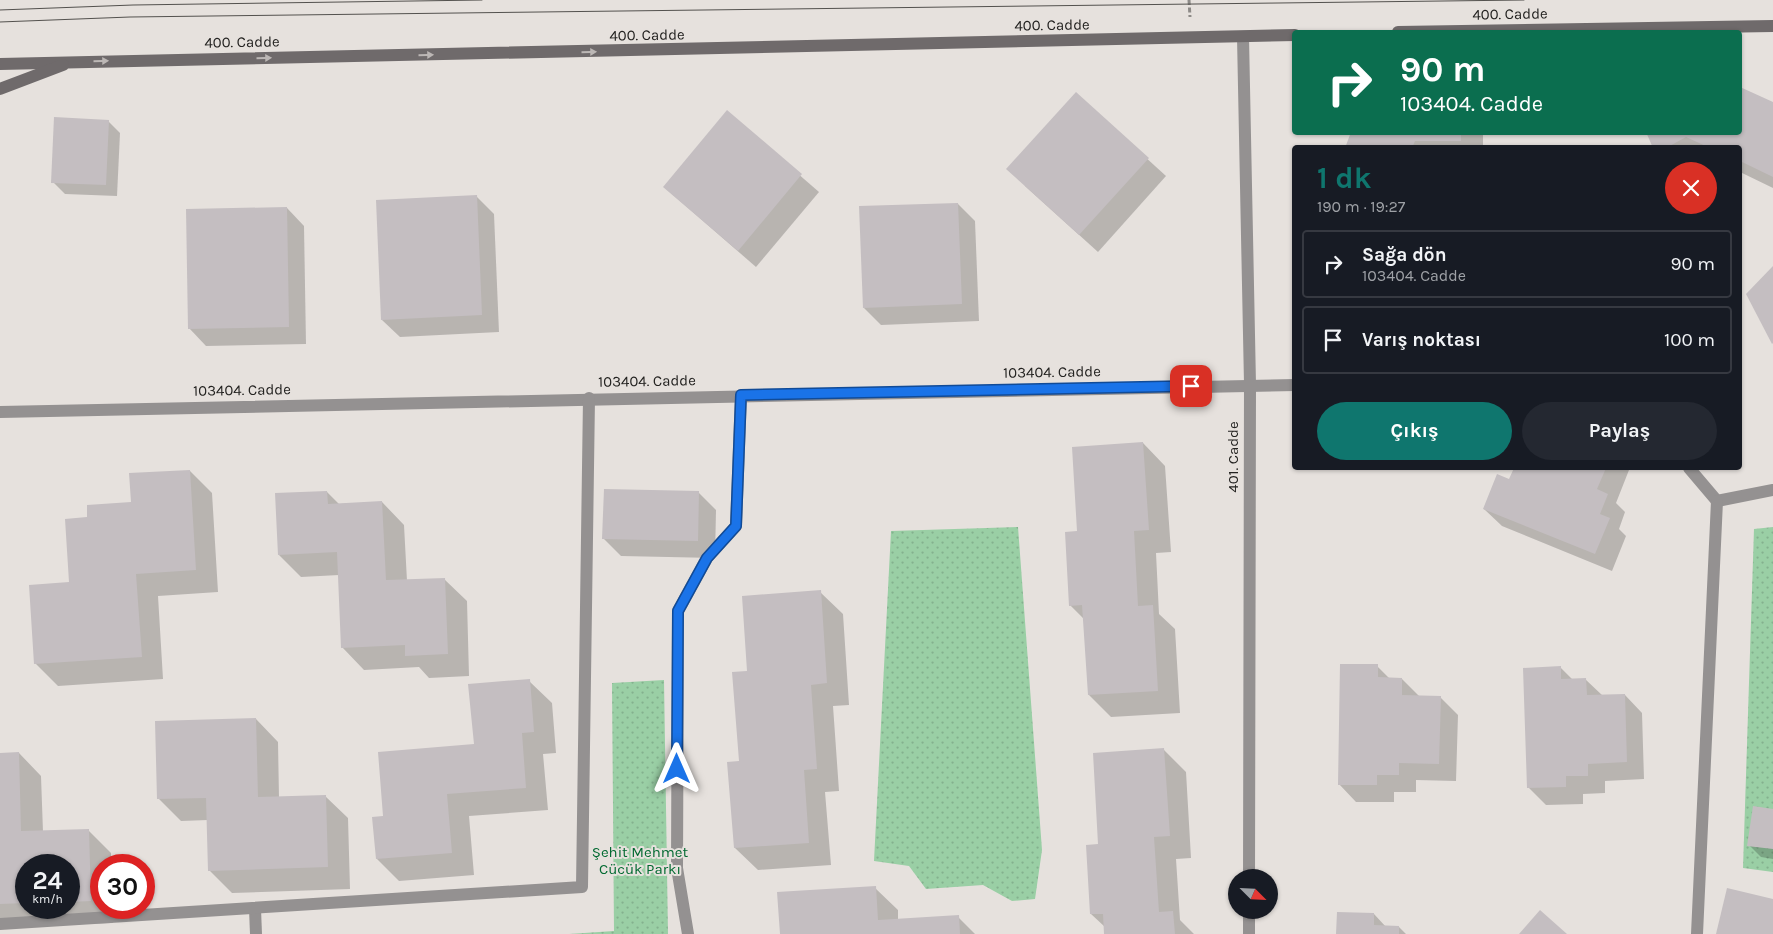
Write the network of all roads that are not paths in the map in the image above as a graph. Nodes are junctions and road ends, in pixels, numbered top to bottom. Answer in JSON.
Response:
{"nodes":[{"id":1,"x":1773,"y":26,"type":"edge"},
{"id":2,"x":1523,"y":30,"type":"edge"},
{"id":3,"x":1292,"y":35,"type":"edge"},
{"id":4,"x":1243,"y":37,"type":"junction"},
{"id":5,"x":72,"y":62,"type":"junction"},
{"id":6,"x":0,"y":64,"type":"edge"},
{"id":7,"x":0,"y":89,"type":"edge"},
{"id":8,"x":1250,"y":384,"type":"junction"},
{"id":9,"x":1292,"y":385,"type":"edge"},
{"id":10,"x":741,"y":395,"type":"junction"},
{"id":11,"x":589,"y":398,"type":"junction"},
{"id":12,"x":0,"y":412,"type":"edge"},
{"id":13,"x":1691,"y":470,"type":"edge"},
{"id":14,"x":1773,"y":490,"type":"edge"},
{"id":15,"x":1717,"y":501,"type":"junction"},
{"id":16,"x":1249,"y":869,"type":"edge"},
{"id":17,"x":255,"y":909,"type":"junction"},
{"id":18,"x":1249,"y":919,"type":"edge"},
{"id":19,"x":0,"y":924,"type":"edge"},
{"id":20,"x":256,"y":934,"type":"edge"},
{"id":21,"x":688,"y":934,"type":"edge"},
{"id":22,"x":1249,"y":934,"type":"edge"},
{"id":23,"x":1697,"y":934,"type":"edge"}],
"edges":[{"from":1,"to":2,"type":"main road","name":"400. Cadde"},
{"from":3,"to":4,"type":"main road","name":"400. Cadde"},
{"from":5,"to":4,"type":"main road","name":"400. Cadde","one_way":true},
{"from":4,"to":8,"type":"street","name":"401. Cadde"},
{"from":5,"to":6,"type":"main road","name":"400. Cadde"},
{"from":5,"to":7,"type":"main road"},
{"from":8,"to":9,"type":"street","name":"103404. Cadde"},
{"from":8,"to":10,"type":"street","name":"103404. Cadde"},
{"from":8,"to":16,"type":"street","name":"401. Cadde"},
{"from":10,"to":11,"type":"street","name":"103404. Cadde"},
{"from":10,"to":21,"type":"street"},
{"from":11,"to":12,"type":"street","name":"103404. Cadde"},
{"from":11,"to":17,"type":"street"},
{"from":13,"to":15,"type":"street"},
{"from":14,"to":15,"type":"street"},
{"from":15,"to":23,"type":"street"},
{"from":17,"to":19,"type":"street"},
{"from":17,"to":20,"type":"street"},
{"from":18,"to":22,"type":"street"}]}
